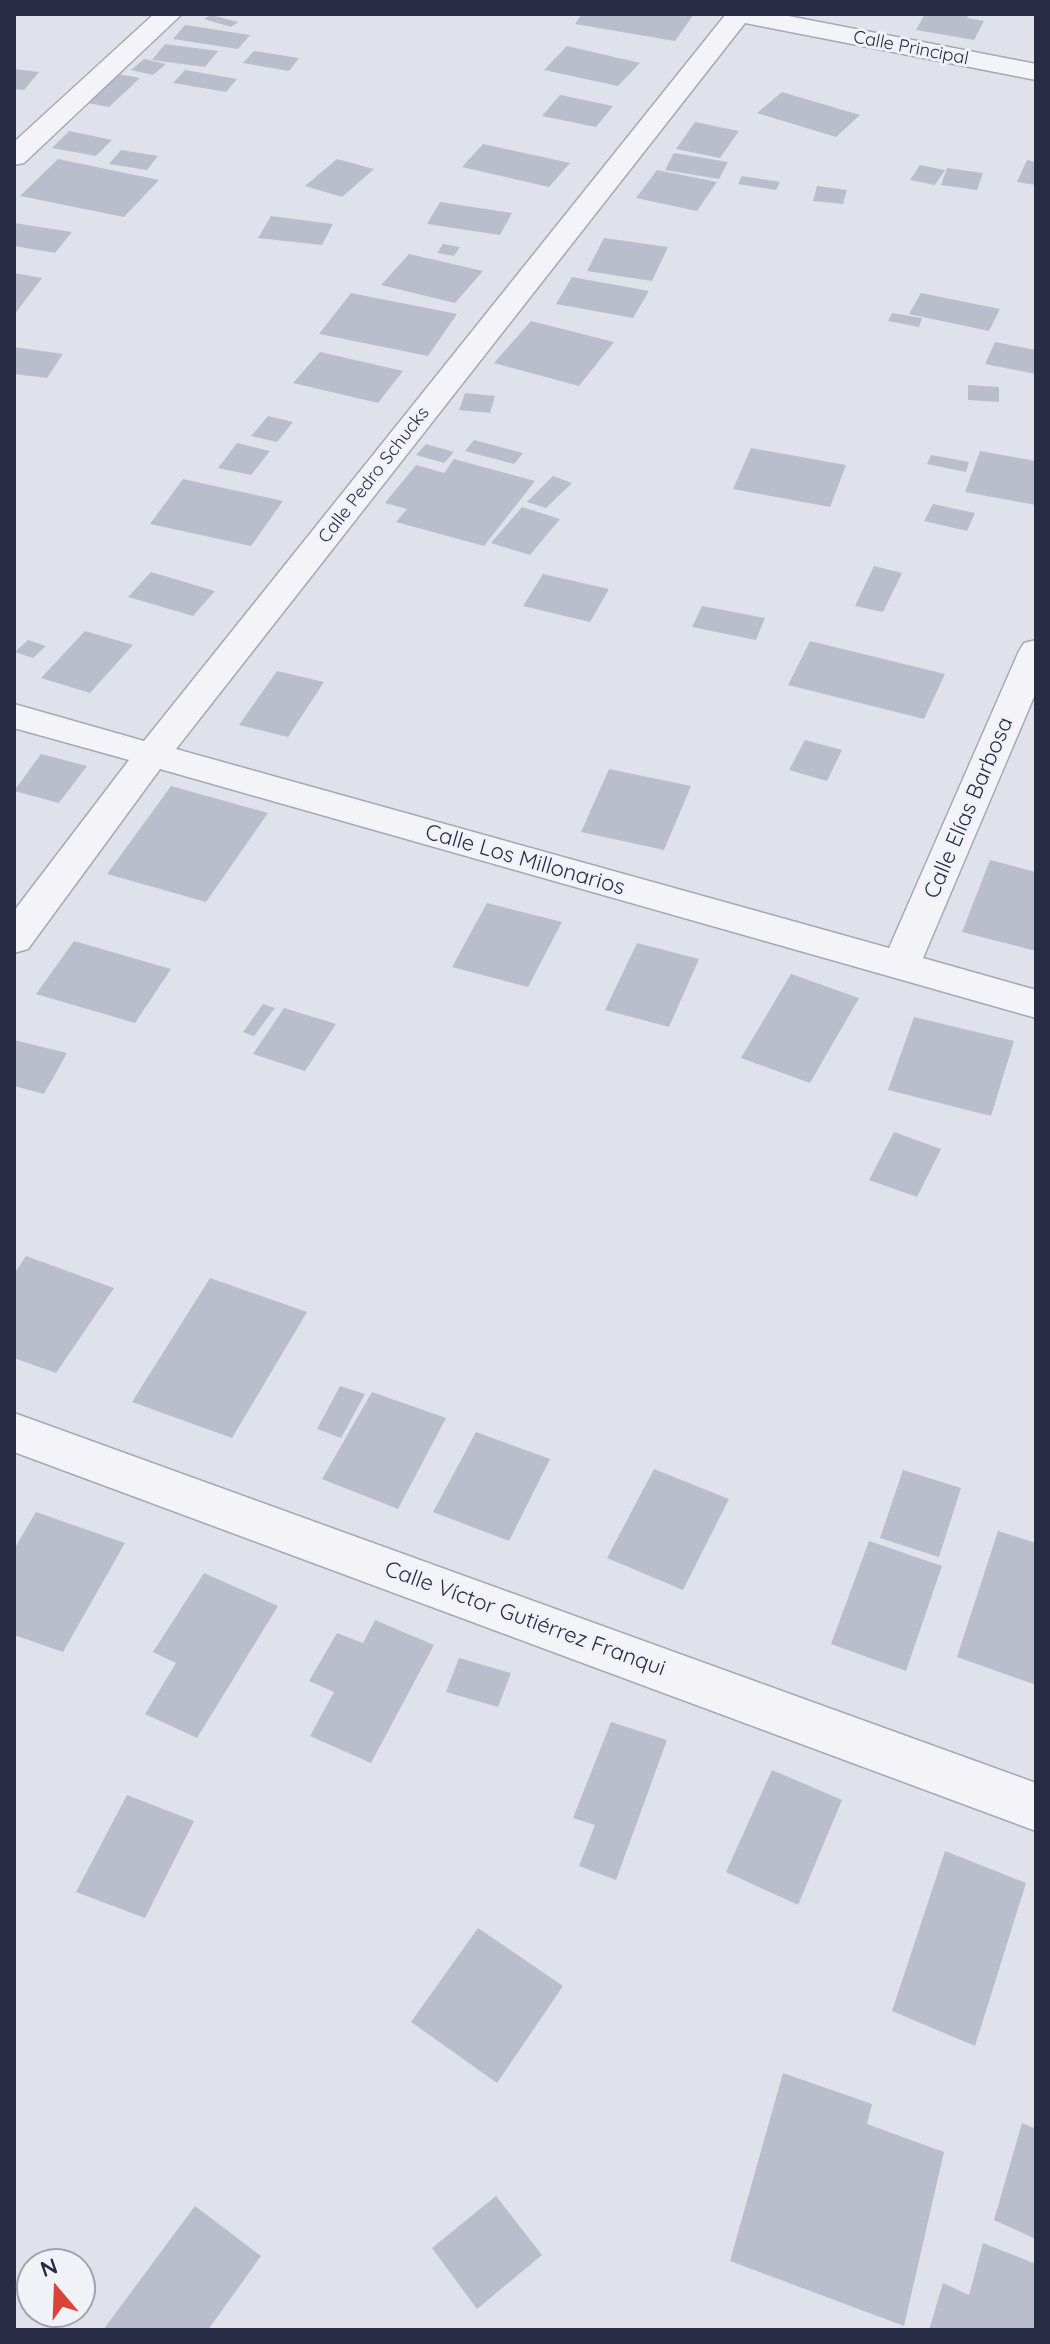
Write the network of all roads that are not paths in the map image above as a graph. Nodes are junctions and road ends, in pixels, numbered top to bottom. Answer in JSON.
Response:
{"nodes":[{"id":1,"x":169,"y":14,"type":"edge"},
{"id":2,"x":739,"y":14,"type":"edge"},
{"id":3,"x":1036,"y":72,"type":"edge"},
{"id":4,"x":14,"y":157,"type":"edge"},
{"id":5,"x":1036,"y":651,"type":"edge"},
{"id":6,"x":14,"y":716,"type":"edge"},
{"id":7,"x":151,"y":756,"type":"junction"},
{"id":8,"x":14,"y":939,"type":"edge"},
{"id":9,"x":901,"y":965,"type":"junction"},
{"id":10,"x":1036,"y":1004,"type":"edge"},
{"id":11,"x":14,"y":1432,"type":"edge"},
{"id":12,"x":1036,"y":1807,"type":"edge"}],
"edges":[{"from":1,"to":4,"type":"street"},
{"from":2,"to":3,"type":"street","name":"Calle Principal"},
{"from":2,"to":7,"type":"street","name":"Calle Pedro Schucks"},
{"from":5,"to":9,"type":"street","name":"Calle Elías Barbosa"},
{"from":6,"to":7,"type":"street","name":"Calle Los Millonarios"},
{"from":7,"to":8,"type":"street","name":"Calle Pedro Schucks"},
{"from":7,"to":9,"type":"street","name":"Calle Los Millonarios"},
{"from":9,"to":10,"type":"street","name":"Calle Los Millonarios"},
{"from":11,"to":12,"type":"street","name":"Calle Víctor Gutiérrez Franqui"}]}
